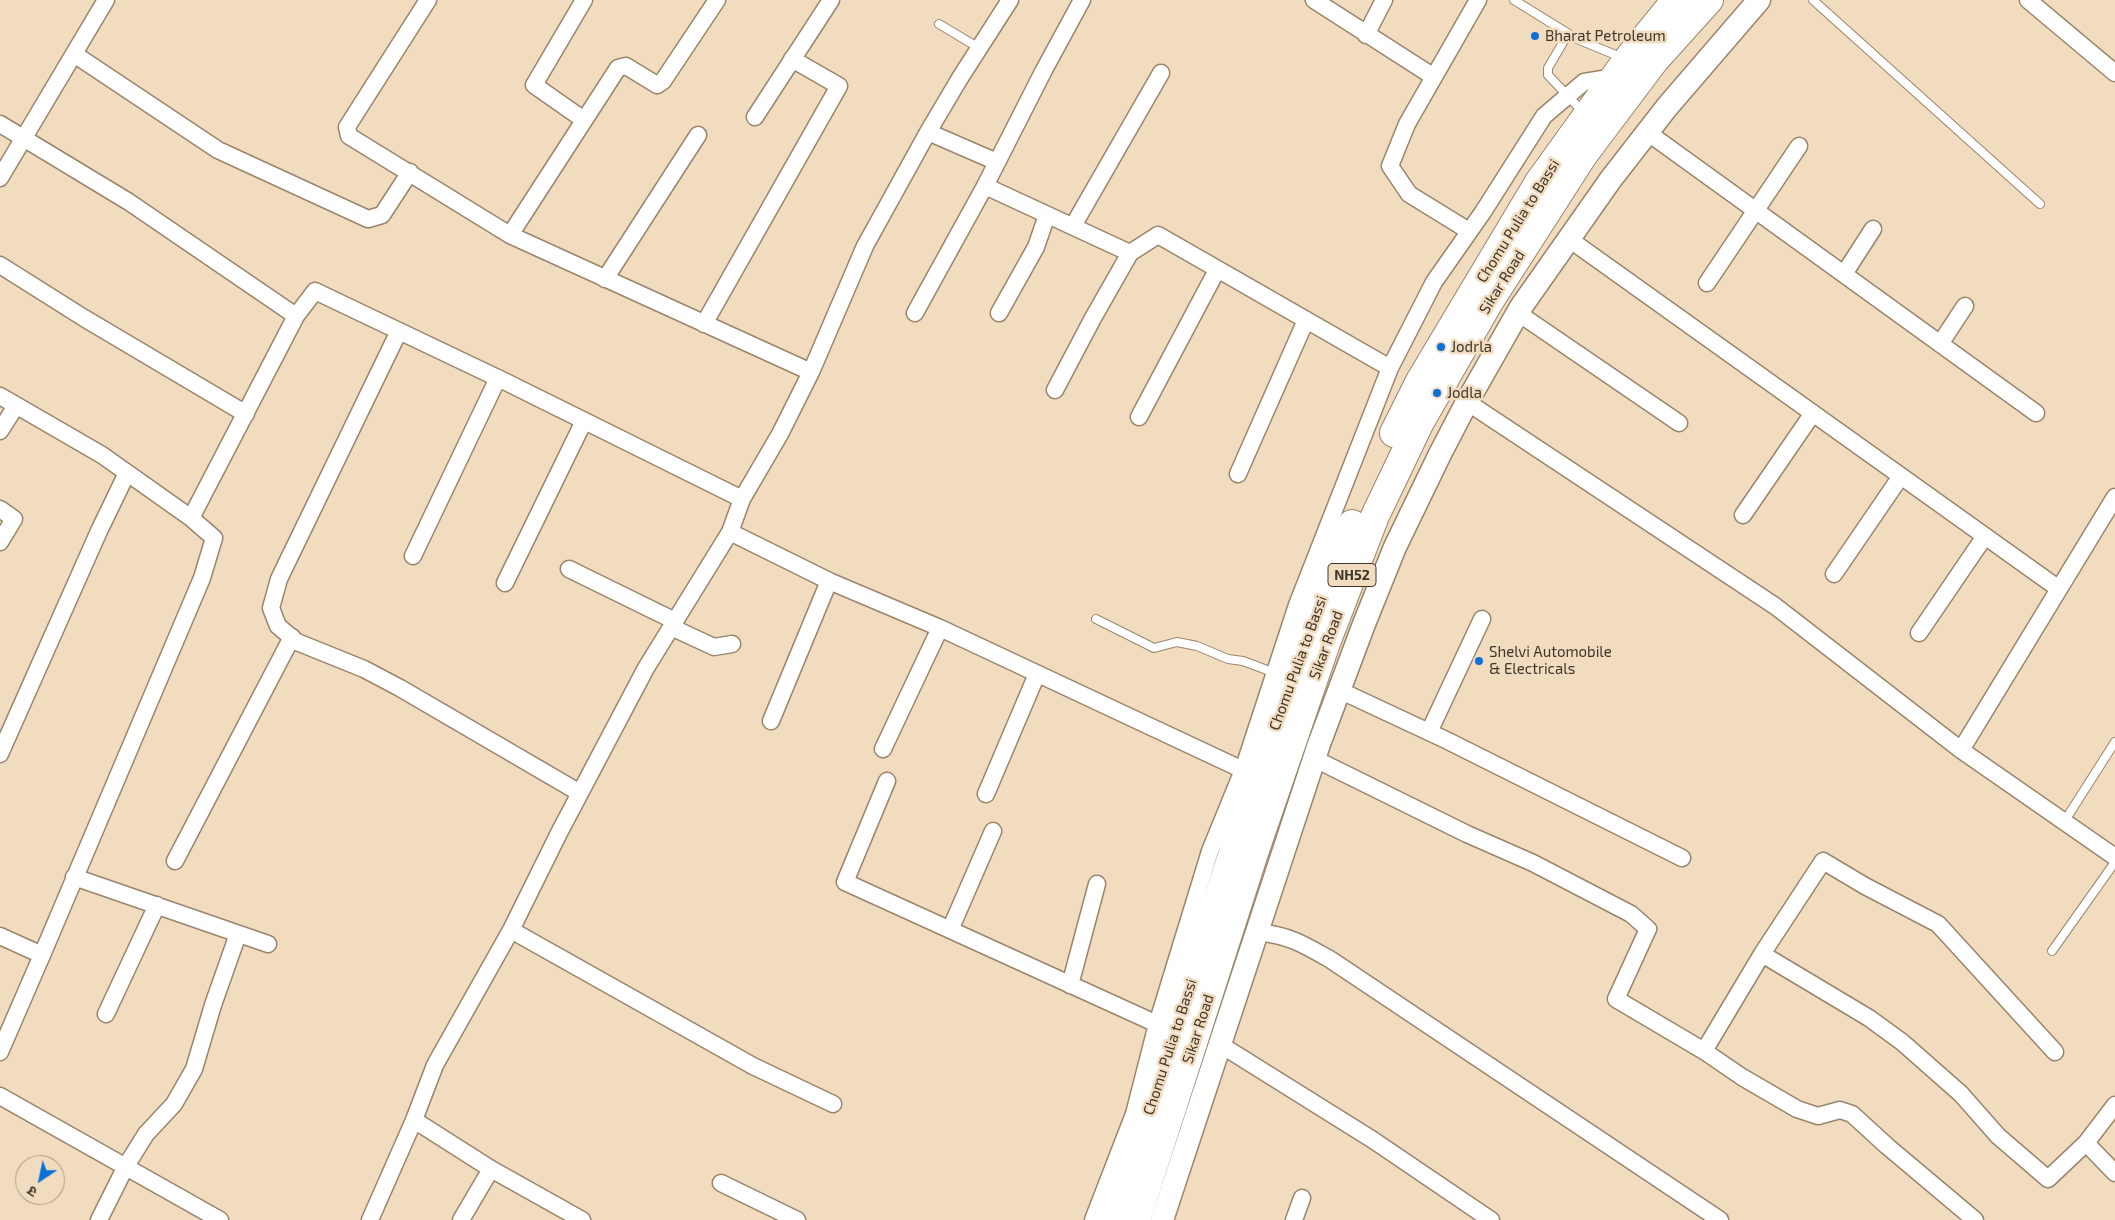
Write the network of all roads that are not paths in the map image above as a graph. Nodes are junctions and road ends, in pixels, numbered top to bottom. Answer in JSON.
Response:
{"nodes":[{"id":1,"x":106,"y":0,"type":"edge"},
{"id":2,"x":428,"y":0,"type":"edge"},
{"id":3,"x":584,"y":0,"type":"edge"},
{"id":4,"x":717,"y":0,"type":"edge"},
{"id":5,"x":831,"y":0,"type":"edge"},
{"id":6,"x":1010,"y":0,"type":"edge"},
{"id":7,"x":1082,"y":0,"type":"edge"},
{"id":8,"x":1314,"y":0,"type":"edge"},
{"id":9,"x":1384,"y":0,"type":"edge"},
{"id":10,"x":1478,"y":0,"type":"edge"},
{"id":11,"x":1514,"y":0,"type":"edge"},
{"id":12,"x":1676,"y":0,"type":"edge"},
{"id":13,"x":1709,"y":0,"type":"edge"},
{"id":14,"x":1759,"y":0,"type":"edge"},
{"id":15,"x":1812,"y":0,"type":"edge"},
{"id":16,"x":2028,"y":0,"type":"edge"},
{"id":17,"x":1660,"y":11,"type":"edge"},
{"id":18,"x":939,"y":24,"type":"dead end"},
{"id":19,"x":1568,"y":34,"type":"junction"},
{"id":20,"x":1366,"y":35,"type":"junction"},
{"id":21,"x":979,"y":48,"type":"junction"},
{"id":22,"x":74,"y":54,"type":"junction"},
{"id":23,"x":792,"y":59,"type":"junction"},
{"id":24,"x":1621,"y":68,"type":"junction"},
{"id":25,"x":1161,"y":73,"type":"dead end"},
{"id":26,"x":2115,"y":73,"type":"edge"},
{"id":27,"x":1434,"y":77,"type":"junction"},
{"id":28,"x":1567,"y":97,"type":"junction"},
{"id":29,"x":1587,"y":116,"type":"junction"},
{"id":30,"x":755,"y":117,"type":"dead end"},
{"id":31,"x":584,"y":120,"type":"junction"},
{"id":32,"x":0,"y":124,"type":"edge"},
{"id":33,"x":928,"y":132,"type":"junction"},
{"id":34,"x":1647,"y":132,"type":"junction"},
{"id":35,"x":698,"y":135,"type":"dead end"},
{"id":36,"x":25,"y":139,"type":"junction"},
{"id":37,"x":1799,"y":146,"type":"dead end"},
{"id":38,"x":997,"y":162,"type":"junction"},
{"id":39,"x":410,"y":172,"type":"junction"},
{"id":40,"x":0,"y":178,"type":"edge"},
{"id":41,"x":985,"y":186,"type":"junction"},
{"id":42,"x":2040,"y":204,"type":"dead end"},
{"id":43,"x":1756,"y":210,"type":"junction"},
{"id":44,"x":1047,"y":215,"type":"junction"},
{"id":45,"x":1072,"y":226,"type":"junction"},
{"id":46,"x":1873,"y":229,"type":"dead end"},
{"id":47,"x":1470,"y":232,"type":"junction"},
{"id":48,"x":510,"y":235,"type":"junction"},
{"id":49,"x":1569,"y":239,"type":"junction"},
{"id":50,"x":1130,"y":253,"type":"junction"},
{"id":51,"x":0,"y":265,"type":"edge"},
{"id":52,"x":1217,"y":270,"type":"junction"},
{"id":53,"x":1844,"y":274,"type":"junction"},
{"id":54,"x":605,"y":279,"type":"junction"},
{"id":55,"x":1707,"y":282,"type":"dead end"},
{"id":56,"x":1965,"y":306,"type":"dead end"},
{"id":57,"x":999,"y":313,"type":"dead end"},
{"id":58,"x":1518,"y":313,"type":"junction"},
{"id":59,"x":915,"y":314,"type":"dead end"},
{"id":60,"x":296,"y":316,"type":"junction"},
{"id":61,"x":1306,"y":320,"type":"junction"},
{"id":62,"x":704,"y":324,"type":"junction"},
{"id":63,"x":399,"y":331,"type":"junction"},
{"id":64,"x":1940,"y":344,"type":"junction"},
{"id":65,"x":1390,"y":368,"type":"junction"},
{"id":66,"x":811,"y":372,"type":"junction"},
{"id":67,"x":498,"y":378,"type":"junction"},
{"id":68,"x":1055,"y":390,"type":"dead end"},
{"id":69,"x":0,"y":396,"type":"edge"},
{"id":70,"x":1466,"y":402,"type":"junction"},
{"id":71,"x":16,"y":406,"type":"junction"},
{"id":72,"x":1813,"y":413,"type":"junction"},
{"id":73,"x":2036,"y":413,"type":"dead end"},
{"id":74,"x":246,"y":414,"type":"junction"},
{"id":75,"x":1139,"y":417,"type":"dead end"},
{"id":76,"x":584,"y":420,"type":"junction"},
{"id":77,"x":1679,"y":423,"type":"dead end"},
{"id":78,"x":0,"y":431,"type":"edge"},
{"id":79,"x":127,"y":473,"type":"junction"},
{"id":80,"x":1238,"y":474,"type":"dead end"},
{"id":81,"x":1901,"y":476,"type":"junction"},
{"id":82,"x":2115,"y":497,"type":"edge"},
{"id":83,"x":742,"y":499,"type":"junction"},
{"id":84,"x":0,"y":509,"type":"edge"},
{"id":85,"x":1743,"y":515,"type":"dead end"},
{"id":86,"x":192,"y":518,"type":"junction"},
{"id":87,"x":730,"y":532,"type":"junction"},
{"id":88,"x":1985,"y":536,"type":"junction"},
{"id":89,"x":0,"y":542,"type":"edge"},
{"id":90,"x":413,"y":556,"type":"dead end"},
{"id":91,"x":569,"y":569,"type":"dead end"},
{"id":92,"x":1834,"y":574,"type":"dead end"},
{"id":93,"x":829,"y":581,"type":"junction"},
{"id":94,"x":505,"y":583,"type":"dead end"},
{"id":95,"x":2059,"y":589,"type":"junction"},
{"id":96,"x":1096,"y":619,"type":"dead end"},
{"id":97,"x":1482,"y":619,"type":"dead end"},
{"id":98,"x":673,"y":624,"type":"junction"},
{"id":99,"x":940,"y":628,"type":"junction"},
{"id":100,"x":1919,"y":633,"type":"dead end"},
{"id":101,"x":292,"y":638,"type":"junction"},
{"id":102,"x":732,"y":644,"type":"dead end"},
{"id":103,"x":1275,"y":673,"type":"junction"},
{"id":104,"x":1037,"y":674,"type":"junction"},
{"id":105,"x":1339,"y":690,"type":"junction"},
{"id":106,"x":771,"y":721,"type":"dead end"},
{"id":107,"x":1429,"y":732,"type":"junction"},
{"id":108,"x":2115,"y":742,"type":"edge"},
{"id":109,"x":883,"y":749,"type":"dead end"},
{"id":110,"x":1961,"y":750,"type":"junction"},
{"id":111,"x":0,"y":754,"type":"edge"},
{"id":112,"x":1315,"y":759,"type":"junction"},
{"id":113,"x":1243,"y":770,"type":"junction"},
{"id":114,"x":888,"y":781,"type":"dead end"},
{"id":115,"x":580,"y":793,"type":"junction"},
{"id":116,"x":986,"y":794,"type":"dead end"},
{"id":117,"x":2064,"y":822,"type":"junction"},
{"id":118,"x":993,"y":831,"type":"dead end"},
{"id":119,"x":2114,"y":856,"type":"edge"},
{"id":120,"x":1682,"y":858,"type":"dead end"},
{"id":121,"x":175,"y":861,"type":"dead end"},
{"id":122,"x":74,"y":877,"type":"junction"},
{"id":123,"x":1097,"y":884,"type":"dead end"},
{"id":124,"x":157,"y":905,"type":"junction"},
{"id":125,"x":511,"y":930,"type":"junction"},
{"id":126,"x":950,"y":930,"type":"junction"},
{"id":127,"x":1258,"y":932,"type":"junction"},
{"id":128,"x":238,"y":934,"type":"junction"},
{"id":129,"x":0,"y":936,"type":"edge"},
{"id":130,"x":268,"y":944,"type":"dead end"},
{"id":131,"x":2052,"y":951,"type":"dead end"},
{"id":132,"x":1762,"y":954,"type":"junction"},
{"id":133,"x":42,"y":955,"type":"junction"},
{"id":134,"x":1070,"y":985,"type":"junction"},
{"id":135,"x":106,"y":1014,"type":"dead end"},
{"id":136,"x":1157,"y":1024,"type":"junction"},
{"id":137,"x":2,"y":1043,"type":"edge"},
{"id":138,"x":1221,"y":1044,"type":"junction"},
{"id":139,"x":1704,"y":1051,"type":"junction"},
{"id":140,"x":2055,"y":1052,"type":"dead end"},
{"id":141,"x":0,"y":1096,"type":"edge"},
{"id":142,"x":834,"y":1104,"type":"dead end"},
{"id":143,"x":2115,"y":1106,"type":"edge"},
{"id":144,"x":414,"y":1120,"type":"junction"},
{"id":145,"x":2086,"y":1144,"type":"junction"},
{"id":146,"x":126,"y":1166,"type":"junction"},
{"id":147,"x":491,"y":1169,"type":"junction"},
{"id":148,"x":2115,"y":1173,"type":"edge"},
{"id":149,"x":721,"y":1183,"type":"dead end"},
{"id":150,"x":1302,"y":1198,"type":"dead end"},
{"id":151,"x":1957,"y":1214,"type":"edge"},
{"id":152,"x":578,"y":1219,"type":"edge"},
{"id":153,"x":99,"y":1220,"type":"edge"},
{"id":154,"x":220,"y":1220,"type":"edge"},
{"id":155,"x":370,"y":1220,"type":"edge"},
{"id":156,"x":461,"y":1220,"type":"edge"},
{"id":157,"x":797,"y":1220,"type":"edge"},
{"id":158,"x":1093,"y":1220,"type":"edge"},
{"id":159,"x":1114,"y":1220,"type":"edge"},
{"id":160,"x":1136,"y":1220,"type":"edge"},
{"id":161,"x":1162,"y":1220,"type":"edge"},
{"id":162,"x":1294,"y":1220,"type":"edge"},
{"id":163,"x":1490,"y":1220,"type":"edge"},
{"id":164,"x":1720,"y":1220,"type":"edge"},
{"id":165,"x":1975,"y":1220,"type":"edge"}],
"edges":[{"from":1,"to":22,"type":"street"},
{"from":2,"to":39,"type":"street"},
{"from":3,"to":31,"type":"street"},
{"from":4,"to":31,"type":"street"},
{"from":5,"to":23,"type":"street"},
{"from":6,"to":21,"type":"street"},
{"from":7,"to":38,"type":"street"},
{"from":8,"to":20,"type":"street"},
{"from":9,"to":20,"type":"street"},
{"from":10,"to":27,"type":"street"},
{"from":11,"to":19,"type":"lane"},
{"from":12,"to":17,"type":"highway","name":"Chomu Pulia to Bassi","number":"NH52"},
{"from":13,"to":160,"type":"highway","name":"Sikar Road","number":"NH52"},
{"from":14,"to":34,"type":"main road"},
{"from":15,"to":42,"type":"lane"},
{"from":16,"to":26,"type":"street"},
{"from":17,"to":24,"type":"highway","name":"Chomu Pulia to Bassi","number":"NH52"},
{"from":18,"to":21,"type":"lane"},
{"from":19,"to":24,"type":"lane"},
{"from":19,"to":28,"type":"lane"},
{"from":20,"to":27,"type":"street"},
{"from":21,"to":33,"type":"street"},
{"from":22,"to":36,"type":"street"},
{"from":22,"to":39,"type":"street"},
{"from":23,"to":30,"type":"street"},
{"from":23,"to":62,"type":"street"},
{"from":24,"to":28,"type":"street"},
{"from":24,"to":29,"type":"highway","name":"Chomu Pulia to Bassi","number":"NH52"},
{"from":25,"to":45,"type":"street"},
{"from":27,"to":47,"type":"street"},
{"from":28,"to":29,"type":"lane"},
{"from":28,"to":47,"type":"street"},
{"from":29,"to":159,"type":"highway","name":"Chomu Pulia to Bassi","number":"NH52"},
{"from":31,"to":48,"type":"street"},
{"from":32,"to":36,"type":"street"},
{"from":33,"to":38,"type":"street"},
{"from":33,"to":66,"type":"street"},
{"from":34,"to":43,"type":"street"},
{"from":34,"to":49,"type":"main road"},
{"from":35,"to":54,"type":"street"},
{"from":36,"to":40,"type":"street"},
{"from":36,"to":60,"type":"street"},
{"from":37,"to":43,"type":"street"},
{"from":38,"to":41,"type":"street"},
{"from":39,"to":48,"type":"street"},
{"from":41,"to":44,"type":"street"},
{"from":41,"to":59,"type":"street"},
{"from":43,"to":53,"type":"street"},
{"from":43,"to":55,"type":"street"},
{"from":44,"to":45,"type":"street"},
{"from":44,"to":57,"type":"street"},
{"from":45,"to":50,"type":"street"},
{"from":46,"to":53,"type":"street"},
{"from":47,"to":65,"type":"street"},
{"from":48,"to":54,"type":"street"},
{"from":49,"to":58,"type":"main road"},
{"from":49,"to":72,"type":"street"},
{"from":50,"to":52,"type":"street"},
{"from":50,"to":68,"type":"street"},
{"from":51,"to":74,"type":"street"},
{"from":52,"to":61,"type":"street"},
{"from":52,"to":75,"type":"street"},
{"from":53,"to":64,"type":"street"},
{"from":54,"to":62,"type":"street"},
{"from":56,"to":64,"type":"street"},
{"from":58,"to":70,"type":"main road"},
{"from":58,"to":77,"type":"street"},
{"from":60,"to":63,"type":"street"},
{"from":60,"to":74,"type":"street"},
{"from":61,"to":65,"type":"street"},
{"from":61,"to":80,"type":"street"},
{"from":62,"to":66,"type":"street"},
{"from":63,"to":67,"type":"street"},
{"from":63,"to":101,"type":"street"},
{"from":64,"to":73,"type":"street"},
{"from":65,"to":103,"type":"street"},
{"from":66,"to":83,"type":"street"},
{"from":67,"to":76,"type":"street"},
{"from":67,"to":90,"type":"street"},
{"from":69,"to":71,"type":"street"},
{"from":70,"to":105,"type":"main road"},
{"from":70,"to":110,"type":"street"},
{"from":71,"to":78,"type":"street"},
{"from":71,"to":79,"type":"street"},
{"from":72,"to":81,"type":"street"},
{"from":72,"to":85,"type":"street"},
{"from":74,"to":86,"type":"street"},
{"from":76,"to":83,"type":"street"},
{"from":76,"to":94,"type":"street"},
{"from":79,"to":86,"type":"street"},
{"from":79,"to":111,"type":"street"},
{"from":81,"to":88,"type":"street"},
{"from":81,"to":92,"type":"street"},
{"from":82,"to":95,"type":"street"},
{"from":83,"to":87,"type":"street"},
{"from":84,"to":89,"type":"street"},
{"from":86,"to":122,"type":"street"},
{"from":87,"to":93,"type":"street"},
{"from":87,"to":98,"type":"street"},
{"from":88,"to":95,"type":"street"},
{"from":88,"to":100,"type":"street"},
{"from":91,"to":98,"type":"street"},
{"from":93,"to":99,"type":"street"},
{"from":93,"to":106,"type":"street"},
{"from":95,"to":110,"type":"street"},
{"from":96,"to":103,"type":"lane"},
{"from":97,"to":107,"type":"street"},
{"from":98,"to":102,"type":"street"},
{"from":98,"to":115,"type":"street"},
{"from":99,"to":104,"type":"street"},
{"from":99,"to":109,"type":"street"},
{"from":101,"to":115,"type":"street"},
{"from":101,"to":121,"type":"street"},
{"from":103,"to":113,"type":"street"},
{"from":104,"to":113,"type":"street"},
{"from":104,"to":116,"type":"street"},
{"from":105,"to":107,"type":"street"},
{"from":105,"to":112,"type":"main road"},
{"from":107,"to":120,"type":"street"},
{"from":108,"to":117,"type":"lane"},
{"from":110,"to":117,"type":"street"},
{"from":112,"to":127,"type":"main road"},
{"from":112,"to":139,"type":"street"},
{"from":113,"to":136,"type":"street"},
{"from":114,"to":126,"type":"street"},
{"from":115,"to":125,"type":"street"},
{"from":117,"to":119,"type":"street"},
{"from":118,"to":126,"type":"street"},
{"from":119,"to":131,"type":"lane"},
{"from":122,"to":124,"type":"street"},
{"from":122,"to":133,"type":"street"},
{"from":123,"to":134,"type":"street"},
{"from":124,"to":128,"type":"street"},
{"from":124,"to":135,"type":"street"},
{"from":125,"to":142,"type":"street"},
{"from":125,"to":144,"type":"street"},
{"from":126,"to":134,"type":"street"},
{"from":127,"to":138,"type":"main road"},
{"from":127,"to":164,"type":"street"},
{"from":128,"to":130,"type":"street"},
{"from":128,"to":146,"type":"street"},
{"from":129,"to":133,"type":"street"},
{"from":132,"to":139,"type":"street"},
{"from":132,"to":140,"type":"street"},
{"from":132,"to":145,"type":"street"},
{"from":133,"to":137,"type":"street"},
{"from":134,"to":136,"type":"street"},
{"from":136,"to":158,"type":"street"},
{"from":138,"to":161,"type":"main road"},
{"from":138,"to":163,"type":"street"},
{"from":139,"to":151,"type":"street"},
{"from":141,"to":146,"type":"street"},
{"from":143,"to":145,"type":"street"},
{"from":144,"to":147,"type":"street"},
{"from":144,"to":155,"type":"street"},
{"from":145,"to":148,"type":"street"},
{"from":146,"to":153,"type":"street"},
{"from":146,"to":154,"type":"street"},
{"from":147,"to":152,"type":"street"},
{"from":147,"to":156,"type":"street"},
{"from":149,"to":157,"type":"street"},
{"from":150,"to":162,"type":"street"},
{"from":151,"to":165,"type":"street"}]}
